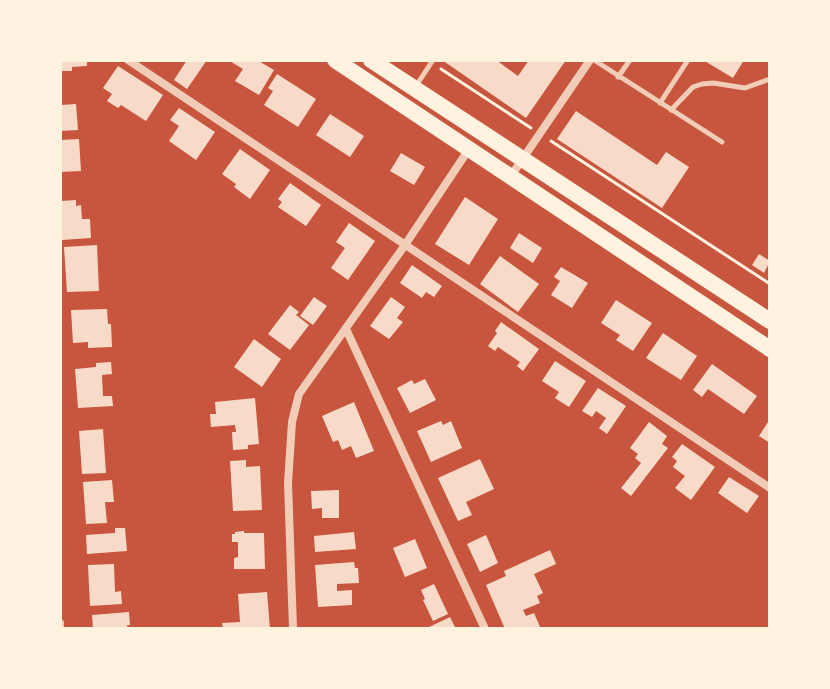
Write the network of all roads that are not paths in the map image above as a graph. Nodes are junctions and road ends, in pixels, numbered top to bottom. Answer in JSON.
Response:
{"nodes":[{"id":1,"x":128,"y":60,"type":"edge"},
{"id":2,"x":335,"y":60,"type":"edge"},
{"id":3,"x":371,"y":60,"type":"edge"},
{"id":4,"x":592,"y":60,"type":"edge"},
{"id":5,"x":630,"y":60,"type":"edge"},
{"id":6,"x":688,"y":60,"type":"edge"},
{"id":7,"x":432,"y":61,"type":"edge"},
{"id":8,"x":618,"y":77,"type":"junction"},
{"id":9,"x":770,"y":79,"type":"edge"},
{"id":10,"x":415,"y":89,"type":"junction"},
{"id":11,"x":660,"y":103,"type":"junction"},
{"id":12,"x":671,"y":110,"type":"junction"},
{"id":13,"x":722,"y":142,"type":"dead end"},
{"id":14,"x":469,"y":149,"type":"junction"},
{"id":15,"x":522,"y":161,"type":"junction"},
{"id":16,"x":511,"y":177,"type":"junction"},
{"id":17,"x":405,"y":245,"type":"junction"},
{"id":18,"x":770,"y":321,"type":"edge"},
{"id":19,"x":346,"y":329,"type":"junction"},
{"id":20,"x":770,"y":349,"type":"edge"},
{"id":21,"x":770,"y":488,"type":"edge"},
{"id":22,"x":293,"y":629,"type":"edge"},
{"id":23,"x":485,"y":629,"type":"edge"}],
"edges":[{"from":1,"to":17,"type":"street"},
{"from":2,"to":14,"type":"main road"},
{"from":3,"to":10,"type":"main road"},
{"from":4,"to":8,"type":"lane"},
{"from":4,"to":15,"type":"street"},
{"from":5,"to":8,"type":"lane"},
{"from":6,"to":11,"type":"lane"},
{"from":7,"to":10,"type":"lane"},
{"from":8,"to":11,"type":"lane"},
{"from":9,"to":12,"type":"lane"},
{"from":10,"to":15,"type":"main road"},
{"from":11,"to":12,"type":"lane"},
{"from":12,"to":13,"type":"lane"},
{"from":14,"to":16,"type":"main road"},
{"from":14,"to":17,"type":"street"},
{"from":15,"to":16,"type":"street"},
{"from":15,"to":18,"type":"main road"},
{"from":16,"to":20,"type":"main road"},
{"from":17,"to":19,"type":"street"},
{"from":17,"to":21,"type":"street"},
{"from":19,"to":22,"type":"street"},
{"from":19,"to":23,"type":"street"}]}
